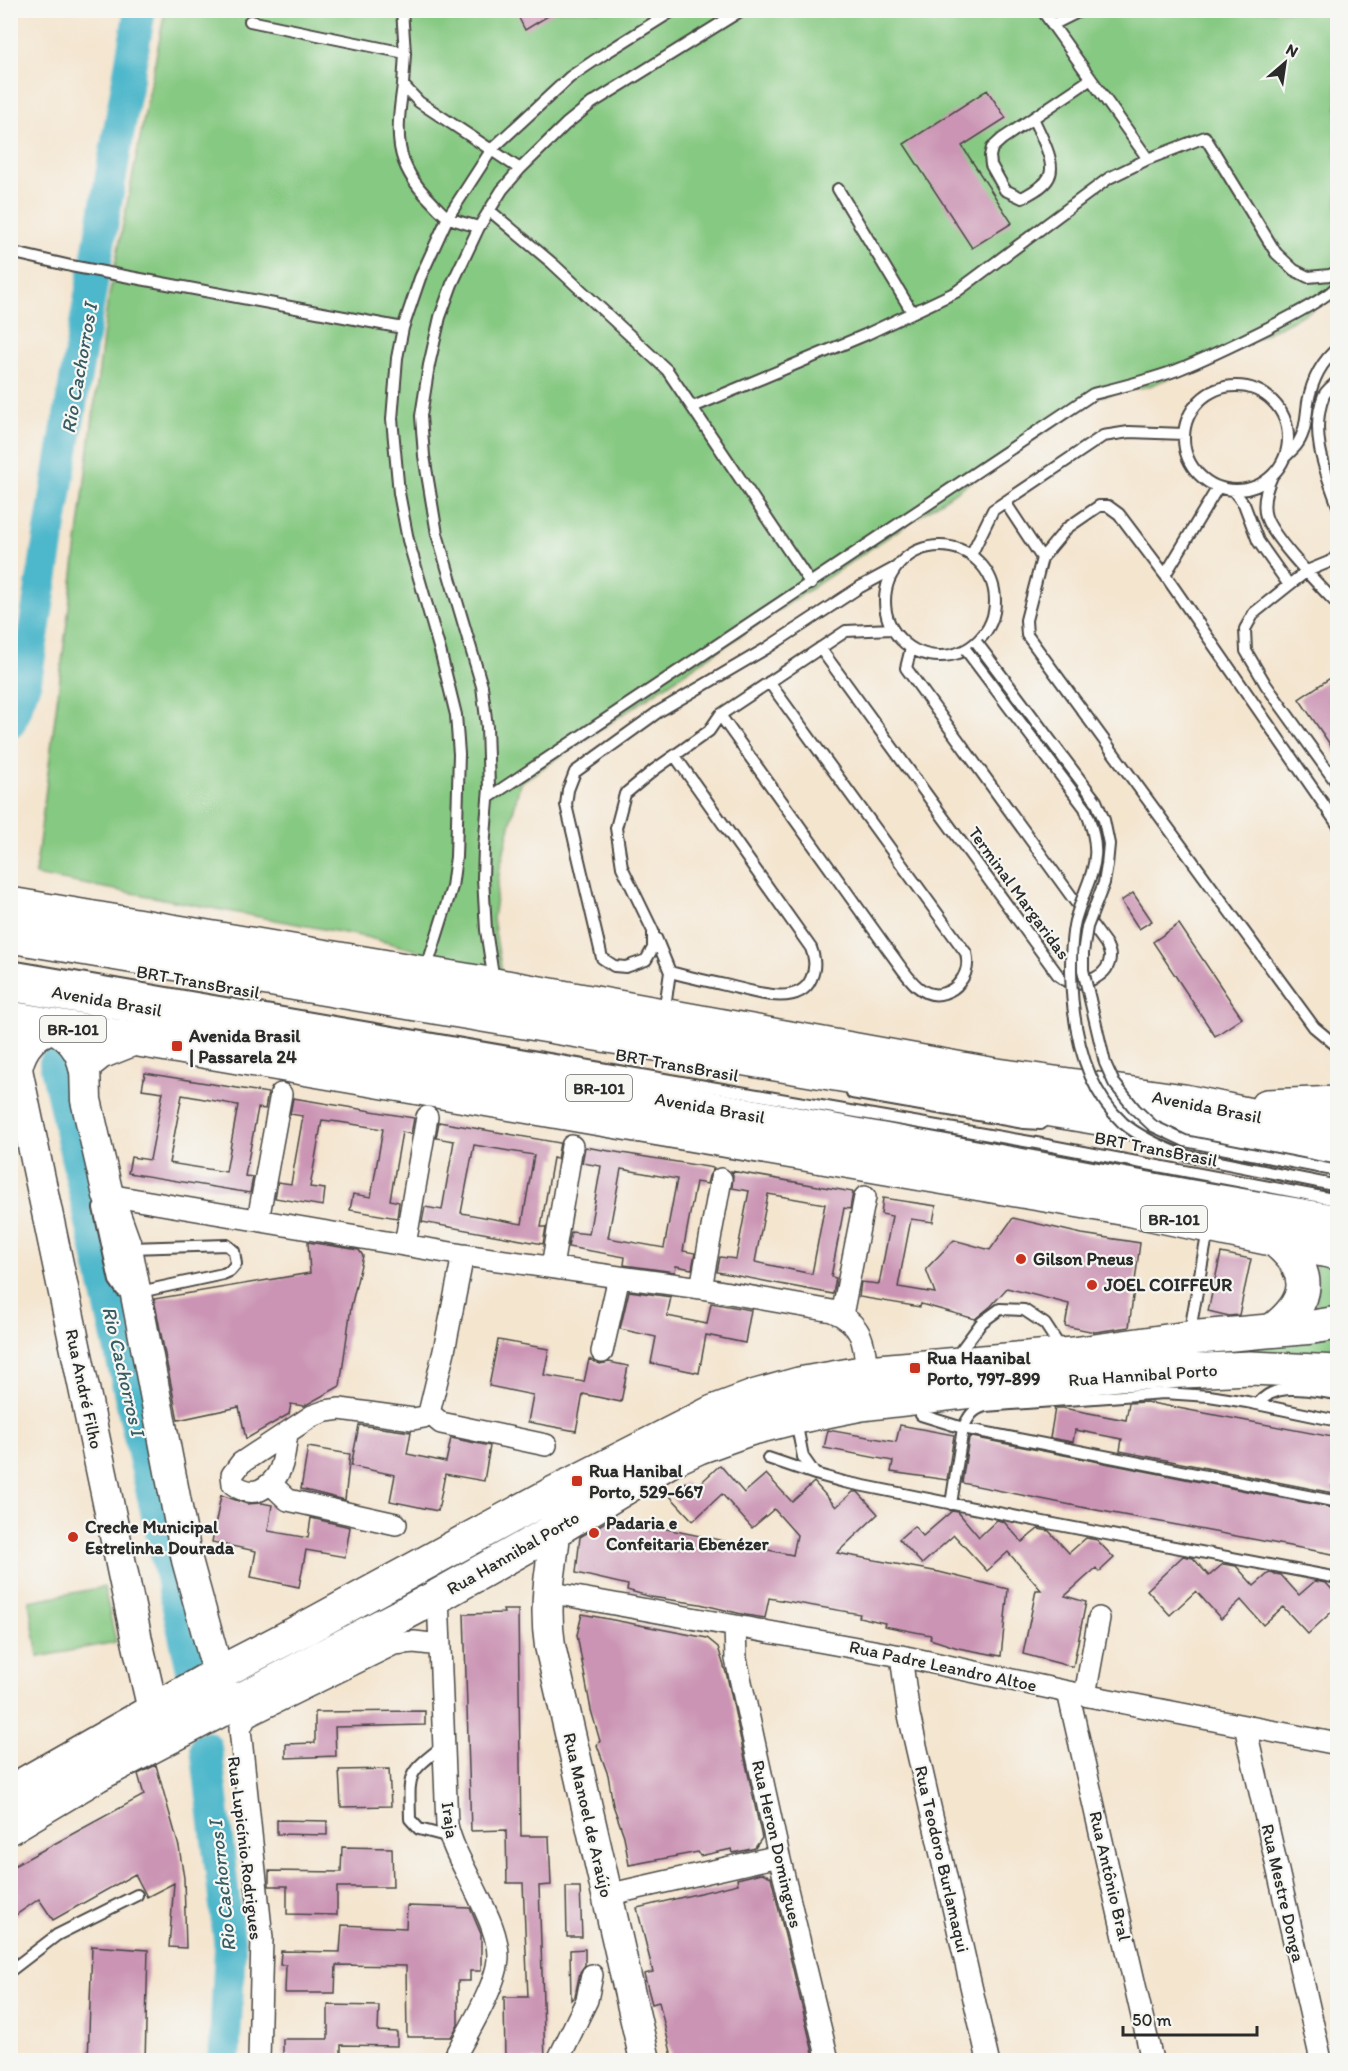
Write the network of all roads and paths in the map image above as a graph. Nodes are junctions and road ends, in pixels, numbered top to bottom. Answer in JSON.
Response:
{"nodes":[{"id":1,"x":402,"y":10,"type":"edge"},
{"id":2,"x":674,"y":10,"type":"edge"},
{"id":3,"x":742,"y":10,"type":"edge"},
{"id":4,"x":1042,"y":10,"type":"edge"},
{"id":5,"x":1082,"y":10,"type":"edge"},
{"id":6,"x":250,"y":21,"type":"dead end"},
{"id":7,"x":1052,"y":25,"type":"junction"},
{"id":8,"x":405,"y":53,"type":"junction"},
{"id":9,"x":1091,"y":79,"type":"junction"},
{"id":10,"x":403,"y":85,"type":"junction"},
{"id":11,"x":1034,"y":118,"type":"junction"},
{"id":12,"x":492,"y":149,"type":"junction"},
{"id":13,"x":1148,"y":159,"type":"junction"},
{"id":14,"x":520,"y":169,"type":"junction"},
{"id":15,"x":837,"y":189,"type":"dead end"},
{"id":16,"x":489,"y":210,"type":"junction"},
{"id":17,"x":448,"y":217,"type":"junction"},
{"id":18,"x":479,"y":227,"type":"junction"},
{"id":19,"x":10,"y":252,"type":"edge"},
{"id":20,"x":1338,"y":271,"type":"edge"},
{"id":21,"x":1338,"y":284,"type":"edge"},
{"id":22,"x":912,"y":312,"type":"junction"},
{"id":23,"x":403,"y":328,"type":"junction"},
{"id":24,"x":1338,"y":348,"type":"edge"},
{"id":25,"x":1338,"y":381,"type":"edge"},
{"id":26,"x":693,"y":407,"type":"junction"},
{"id":27,"x":1184,"y":434,"type":"junction"},
{"id":28,"x":1285,"y":457,"type":"junction"},
{"id":29,"x":1273,"y":476,"type":"junction"},
{"id":30,"x":1218,"y":487,"type":"junction"},
{"id":31,"x":1233,"y":490,"type":"junction"},
{"id":32,"x":1005,"y":502,"type":"junction"},
{"id":33,"x":1338,"y":506,"type":"edge"},
{"id":34,"x":971,"y":555,"type":"junction"},
{"id":35,"x":1338,"y":556,"type":"edge"},
{"id":36,"x":1042,"y":558,"type":"junction"},
{"id":37,"x":895,"y":568,"type":"junction"},
{"id":38,"x":1307,"y":572,"type":"junction"},
{"id":39,"x":1165,"y":575,"type":"junction"},
{"id":40,"x":811,"y":584,"type":"junction"},
{"id":41,"x":1289,"y":585,"type":"junction"},
{"id":42,"x":1338,"y":605,"type":"edge"},
{"id":43,"x":892,"y":629,"type":"junction"},
{"id":44,"x":977,"y":643,"type":"junction"},
{"id":45,"x":820,"y":648,"type":"junction"},
{"id":46,"x":911,"y":648,"type":"junction"},
{"id":47,"x":966,"y":650,"type":"junction"},
{"id":48,"x":769,"y":682,"type":"junction"},
{"id":49,"x":720,"y":715,"type":"junction"},
{"id":50,"x":675,"y":756,"type":"junction"},
{"id":51,"x":1338,"y":784,"type":"edge"},
{"id":52,"x":488,"y":798,"type":"junction"},
{"id":53,"x":1338,"y":825,"type":"edge"},
{"id":54,"x":10,"y":904,"type":"edge"},
{"id":55,"x":654,"y":931,"type":"junction"},
{"id":56,"x":10,"y":936,"type":"edge"},
{"id":57,"x":10,"y":966,"type":"edge"},
{"id":58,"x":670,"y":972,"type":"junction"},
{"id":59,"x":424,"y":974,"type":"junction"},
{"id":60,"x":10,"y":984,"type":"edge"},
{"id":61,"x":495,"y":985,"type":"junction"},
{"id":62,"x":664,"y":1016,"type":"junction"},
{"id":63,"x":10,"y":1018,"type":"edge"},
{"id":64,"x":54,"y":1026,"type":"junction"},
{"id":65,"x":135,"y":1040,"type":"junction"},
{"id":66,"x":1338,"y":1047,"type":"edge"},
{"id":67,"x":13,"y":1051,"type":"edge"},
{"id":68,"x":914,"y":1061,"type":"junction"},
{"id":69,"x":84,"y":1062,"type":"junction"},
{"id":70,"x":788,"y":1068,"type":"junction"},
{"id":71,"x":836,"y":1091,"type":"dead end"},
{"id":72,"x":282,"y":1094,"type":"dead end"},
{"id":73,"x":1184,"y":1101,"type":"junction"},
{"id":74,"x":1338,"y":1102,"type":"edge"},
{"id":75,"x":427,"y":1117,"type":"dead end"},
{"id":76,"x":1058,"y":1125,"type":"dead end"},
{"id":77,"x":1080,"y":1126,"type":"dead end"},
{"id":78,"x":1182,"y":1133,"type":"junction"},
{"id":79,"x":1338,"y":1133,"type":"edge"},
{"id":80,"x":572,"y":1146,"type":"dead end"},
{"id":81,"x":87,"y":1155,"type":"dead end"},
{"id":82,"x":1338,"y":1158,"type":"edge"},
{"id":83,"x":1338,"y":1171,"type":"edge"},
{"id":84,"x":721,"y":1179,"type":"dead end"},
{"id":85,"x":1338,"y":1186,"type":"edge"},
{"id":86,"x":102,"y":1195,"type":"junction"},
{"id":87,"x":1186,"y":1196,"type":"junction"},
{"id":88,"x":865,"y":1197,"type":"dead end"},
{"id":89,"x":1072,"y":1200,"type":"junction"},
{"id":90,"x":1338,"y":1200,"type":"edge"},
{"id":91,"x":258,"y":1220,"type":"junction"},
{"id":92,"x":1338,"y":1221,"type":"edge"},
{"id":93,"x":1208,"y":1227,"type":"junction"},
{"id":94,"x":1276,"y":1241,"type":"junction"},
{"id":95,"x":405,"y":1245,"type":"junction"},
{"id":96,"x":127,"y":1248,"type":"junction"},
{"id":97,"x":1338,"y":1253,"type":"edge"},
{"id":98,"x":462,"y":1255,"type":"junction"},
{"id":99,"x":552,"y":1268,"type":"junction"},
{"id":100,"x":619,"y":1277,"type":"junction"},
{"id":101,"x":701,"y":1288,"type":"junction"},
{"id":102,"x":135,"y":1293,"type":"junction"},
{"id":103,"x":842,"y":1315,"type":"junction"},
{"id":104,"x":1338,"y":1323,"type":"edge"},
{"id":105,"x":1273,"y":1330,"type":"junction"},
{"id":106,"x":1188,"y":1338,"type":"junction"},
{"id":107,"x":602,"y":1352,"type":"dead end"},
{"id":108,"x":1066,"y":1355,"type":"junction"},
{"id":109,"x":950,"y":1365,"type":"junction"},
{"id":110,"x":1338,"y":1371,"type":"edge"},
{"id":111,"x":867,"y":1372,"type":"junction"},
{"id":112,"x":1118,"y":1374,"type":"junction"},
{"id":113,"x":1338,"y":1394,"type":"edge"},
{"id":114,"x":1258,"y":1404,"type":"junction"},
{"id":115,"x":429,"y":1413,"type":"junction"},
{"id":116,"x":921,"y":1414,"type":"dead end"},
{"id":117,"x":796,"y":1417,"type":"junction"},
{"id":118,"x":1338,"y":1421,"type":"edge"},
{"id":119,"x":963,"y":1428,"type":"junction"},
{"id":120,"x":287,"y":1433,"type":"junction"},
{"id":121,"x":546,"y":1445,"type":"dead end"},
{"id":122,"x":768,"y":1458,"type":"dead end"},
{"id":123,"x":815,"y":1474,"type":"junction"},
{"id":124,"x":271,"y":1484,"type":"junction"},
{"id":125,"x":554,"y":1493,"type":"junction"},
{"id":126,"x":1338,"y":1502,"type":"edge"},
{"id":127,"x":951,"y":1504,"type":"junction"},
{"id":128,"x":522,"y":1510,"type":"junction"},
{"id":129,"x":396,"y":1524,"type":"dead end"},
{"id":130,"x":548,"y":1557,"type":"junction"},
{"id":131,"x":1338,"y":1578,"type":"edge"},
{"id":132,"x":438,"y":1596,"type":"junction"},
{"id":133,"x":1099,"y":1618,"type":"dead end"},
{"id":134,"x":735,"y":1626,"type":"junction"},
{"id":135,"x":440,"y":1644,"type":"junction"},
{"id":136,"x":901,"y":1656,"type":"junction"},
{"id":137,"x":219,"y":1673,"type":"junction"},
{"id":138,"x":1077,"y":1694,"type":"junction"},
{"id":139,"x":227,"y":1708,"type":"junction"},
{"id":140,"x":153,"y":1710,"type":"junction"},
{"id":141,"x":1245,"y":1726,"type":"junction"},
{"id":142,"x":164,"y":1741,"type":"junction"},
{"id":143,"x":1338,"y":1744,"type":"edge"},
{"id":144,"x":444,"y":1745,"type":"junction"},
{"id":145,"x":10,"y":1792,"type":"edge"},
{"id":146,"x":10,"y":1827,"type":"edge"},
{"id":147,"x":450,"y":1838,"type":"junction"},
{"id":148,"x":779,"y":1856,"type":"junction"},
{"id":149,"x":137,"y":1895,"type":"dead end"},
{"id":150,"x":607,"y":1895,"type":"junction"},
{"id":151,"x":10,"y":1971,"type":"edge"},
{"id":152,"x":592,"y":1975,"type":"dead end"},
{"id":153,"x":247,"y":2061,"type":"edge"},
{"id":154,"x":259,"y":2061,"type":"edge"},
{"id":155,"x":453,"y":2061,"type":"edge"},
{"id":156,"x":558,"y":2061,"type":"edge"},
{"id":157,"x":645,"y":2061,"type":"edge"},
{"id":158,"x":828,"y":2061,"type":"edge"},
{"id":159,"x":988,"y":2061,"type":"edge"},
{"id":160,"x":1152,"y":2061,"type":"edge"},
{"id":161,"x":1321,"y":2061,"type":"edge"}],
"edges":[{"from":1,"to":8,"type":"lane"},
{"from":2,"to":12,"type":"lane"},
{"from":3,"to":14,"type":"lane"},
{"from":4,"to":7,"type":"lane"},
{"from":5,"to":7,"type":"lane"},
{"from":6,"to":8,"type":"lane"},
{"from":7,"to":9,"type":"lane"},
{"from":8,"to":10,"type":"lane"},
{"from":9,"to":11,"type":"lane"},
{"from":9,"to":13,"type":"lane"},
{"from":10,"to":12,"type":"lane"},
{"from":10,"to":17,"type":"lane"},
{"from":11,"to":11,"type":"lane"},
{"from":12,"to":14,"type":"lane"},
{"from":12,"to":17,"type":"lane"},
{"from":13,"to":20,"type":"lane"},
{"from":13,"to":22,"type":"lane"},
{"from":14,"to":16,"type":"lane"},
{"from":15,"to":22,"type":"lane"},
{"from":16,"to":18,"type":"lane"},
{"from":16,"to":26,"type":"lane"},
{"from":17,"to":18,"type":"lane"},
{"from":17,"to":23,"type":"lane"},
{"from":18,"to":52,"type":"lane"},
{"from":19,"to":23,"type":"lane"},
{"from":21,"to":40,"type":"lane"},
{"from":22,"to":26,"type":"lane"},
{"from":23,"to":59,"type":"lane"},
{"from":24,"to":28,"type":"lane"},
{"from":25,"to":33,"type":"lane"},
{"from":26,"to":40,"type":"lane"},
{"from":27,"to":28,"type":"lane"},
{"from":27,"to":30,"type":"lane"},
{"from":27,"to":32,"type":"lane"},
{"from":28,"to":29,"type":"lane"},
{"from":29,"to":31,"type":"lane"},
{"from":29,"to":38,"type":"lane"},
{"from":30,"to":31,"type":"lane"},
{"from":30,"to":39,"type":"lane"},
{"from":31,"to":41,"type":"lane"},
{"from":32,"to":34,"type":"lane"},
{"from":32,"to":36,"type":"lane"},
{"from":34,"to":37,"type":"lane"},
{"from":34,"to":44,"type":"lane"},
{"from":35,"to":38,"type":"lane"},
{"from":36,"to":39,"type":"lane"},
{"from":36,"to":66,"type":"lane"},
{"from":37,"to":43,"type":"lane"},
{"from":37,"to":55,"type":"lane"},
{"from":38,"to":41,"type":"lane"},
{"from":38,"to":42,"type":"lane"},
{"from":39,"to":53,"type":"lane"},
{"from":40,"to":52,"type":"lane"},
{"from":41,"to":51,"type":"lane"},
{"from":43,"to":45,"type":"lane"},
{"from":43,"to":46,"type":"lane"},
{"from":44,"to":47,"type":"lane"},
{"from":44,"to":83,"type":"lane","bridge":true},
{"from":45,"to":46,"type":"lane","name":"Terminal Margaridas"},
{"from":45,"to":48,"type":"lane"},
{"from":46,"to":47,"type":"lane"},
{"from":47,"to":85,"type":"lane","bridge":true},
{"from":48,"to":49,"type":"lane"},
{"from":48,"to":49,"type":"lane"},
{"from":49,"to":50,"type":"lane"},
{"from":50,"to":55,"type":"lane"},
{"from":50,"to":58,"type":"lane"},
{"from":52,"to":61,"type":"lane"},
{"from":54,"to":59,"type":"main road","name":"Avenida Brasil"},
{"from":55,"to":58,"type":"lane"},
{"from":56,"to":70,"type":"main road","name":"Avenida Brasil"},
{"from":57,"to":90,"type":"lane","name":"BRT TransBrasil"},
{"from":58,"to":62,"type":"lane"},
{"from":59,"to":61,"type":"main road","name":"Avenida Brasil"},
{"from":60,"to":87,"type":"main road","name":"Avenida Brasil","number":"BR-101"},
{"from":61,"to":62,"type":"main road","name":"Avenida Brasil"},
{"from":62,"to":68,"type":"main road","name":"Avenida Brasil"},
{"from":63,"to":64,"type":"main road","name":"Avenida Brasil","number":"BR-101"},
{"from":64,"to":65,"type":"main road","name":"Avenida Brasil","number":"BR-101"},
{"from":64,"to":67,"type":"main road"},
{"from":64,"to":69,"type":"main road"},
{"from":65,"to":69,"type":"street"},
{"from":65,"to":89,"type":"main road","name":"Avenida Brasil","number":"BR-101"},
{"from":67,"to":140,"type":"street","name":"Rua André Filho"},
{"from":68,"to":70,"type":"main road"},
{"from":68,"to":73,"type":"main road","name":"Avenida Brasil"},
{"from":69,"to":81,"type":"lane"},
{"from":69,"to":86,"type":"street"},
{"from":70,"to":78,"type":"main road","name":"Avenida Brasil"},
{"from":71,"to":76,"type":"lane"},
{"from":72,"to":91,"type":"street"},
{"from":73,"to":74,"type":"main road"},
{"from":73,"to":79,"type":"main road","name":"Avenida Brasil"},
{"from":75,"to":95,"type":"street"},
{"from":77,"to":78,"type":"lane","name":"BRT TransBrasil"},
{"from":78,"to":82,"type":"main road","name":"Avenida Brasil"},
{"from":80,"to":99,"type":"street"},
{"from":84,"to":101,"type":"street"},
{"from":86,"to":91,"type":"street"},
{"from":86,"to":96,"type":"street"},
{"from":86,"to":102,"type":"lane"},
{"from":87,"to":89,"type":"main road"},
{"from":87,"to":92,"type":"main road","name":"Avenida Brasil","number":"BR-101"},
{"from":88,"to":103,"type":"street"},
{"from":89,"to":93,"type":"main road","name":"Avenida Brasil","number":"BR-101"},
{"from":91,"to":95,"type":"street"},
{"from":93,"to":94,"type":"main road","name":"Avenida Brasil","number":"BR-101"},
{"from":93,"to":106,"type":"lane"},
{"from":94,"to":97,"type":"main road","name":"Avenida Brasil","number":"BR-101"},
{"from":94,"to":105,"type":"main road"},
{"from":95,"to":98,"type":"street"},
{"from":96,"to":102,"type":"street"},
{"from":96,"to":102,"type":"lane"},
{"from":98,"to":99,"type":"street"},
{"from":98,"to":115,"type":"street"},
{"from":99,"to":100,"type":"street"},
{"from":100,"to":101,"type":"street"},
{"from":100,"to":107,"type":"street"},
{"from":101,"to":103,"type":"street"},
{"from":102,"to":137,"type":"street"},
{"from":103,"to":111,"type":"street"},
{"from":104,"to":105,"type":"main road","name":"Rua Hannibal Porto"},
{"from":105,"to":106,"type":"main road","name":"Rua Hannibal Porto"},
{"from":106,"to":108,"type":"main road","name":"Rua Hannibal Porto"},
{"from":106,"to":112,"type":"main road"},
{"from":108,"to":109,"type":"main road","name":"Rua Hannibal Porto"},
{"from":108,"to":109,"type":"lane"},
{"from":109,"to":111,"type":"main road","name":"Rua Hannibal Porto"},
{"from":110,"to":112,"type":"main road","name":"Rua Hannibal Porto"},
{"from":111,"to":125,"type":"main road","name":"Rua Hannibal Porto"},
{"from":112,"to":117,"type":"main road","name":"Rua Hannibal Porto"},
{"from":113,"to":114,"type":"lane"},
{"from":114,"to":118,"type":"lane"},
{"from":114,"to":119,"type":"lane"},
{"from":115,"to":120,"type":"street"},
{"from":115,"to":121,"type":"street"},
{"from":116,"to":119,"type":"lane"},
{"from":117,"to":123,"type":"lane"},
{"from":117,"to":130,"type":"main road","name":"Rua Hannibal Porto"},
{"from":119,"to":126,"type":"lane"},
{"from":119,"to":127,"type":"lane"},
{"from":120,"to":124,"type":"street"},
{"from":120,"to":124,"type":"street"},
{"from":122,"to":123,"type":"lane"},
{"from":123,"to":127,"type":"lane"},
{"from":124,"to":129,"type":"street"},
{"from":125,"to":128,"type":"main road","name":"Rua Hannibal Porto"},
{"from":125,"to":130,"type":"street","name":"Rua Manoel de Araújo"},
{"from":127,"to":131,"type":"lane"},
{"from":128,"to":130,"type":"street","name":"Rua Manoel de Araújo"},
{"from":128,"to":137,"type":"main road","name":"Rua Hannibal Porto"},
{"from":130,"to":132,"type":"main road","name":"Rua Hannibal Porto"},
{"from":130,"to":134,"type":"street","name":"Rua Padre Leandro Altoe"},
{"from":130,"to":150,"type":"street","name":"Rua Manoel de Araújo"},
{"from":132,"to":135,"type":"street","name":"Iraja"},
{"from":132,"to":139,"type":"main road","name":"Rua Hannibal Porto"},
{"from":133,"to":138,"type":"street"},
{"from":134,"to":136,"type":"street","name":"Rua Padre Leandro Altoe"},
{"from":134,"to":148,"type":"street","name":"Rua Heron Domingues"},
{"from":135,"to":144,"type":"street","name":"Iraja"},
{"from":135,"to":154,"type":"street"},
{"from":136,"to":138,"type":"street","name":"Rua Padre Leandro Altoe"},
{"from":136,"to":159,"type":"street","name":"Rua Teodoro Burlamaqui"},
{"from":137,"to":139,"type":"street"},
{"from":137,"to":140,"type":"main road","name":"Rua Hannibal Porto"},
{"from":138,"to":141,"type":"street","name":"Rua Padre Leandro Altoe"},
{"from":138,"to":160,"type":"street","name":"Rua Antônio Bral"},
{"from":139,"to":142,"type":"main road","name":"Rua Hannibal Porto"},
{"from":139,"to":153,"type":"street","name":"Rua Lupicínio Rodrigues"},
{"from":140,"to":142,"type":"street","name":"Rua André Filho"},
{"from":140,"to":145,"type":"main road","name":"Rua Hannibal Porto"},
{"from":141,"to":143,"type":"street","name":"Rua Padre Leandro Altoe"},
{"from":141,"to":161,"type":"street","name":"Rua Mestre Donga"},
{"from":142,"to":146,"type":"main road","name":"Rua Hannibal Porto"},
{"from":144,"to":147,"type":"street","name":"Iraja"},
{"from":144,"to":147,"type":"lane"},
{"from":147,"to":155,"type":"street","name":"Iraja"},
{"from":148,"to":150,"type":"street"},
{"from":148,"to":158,"type":"street","name":"Rua Heron Domingues"},
{"from":149,"to":151,"type":"lane"},
{"from":150,"to":157,"type":"street","name":"Rua Manoel de Araújo"},
{"from":152,"to":156,"type":"street"}]}
